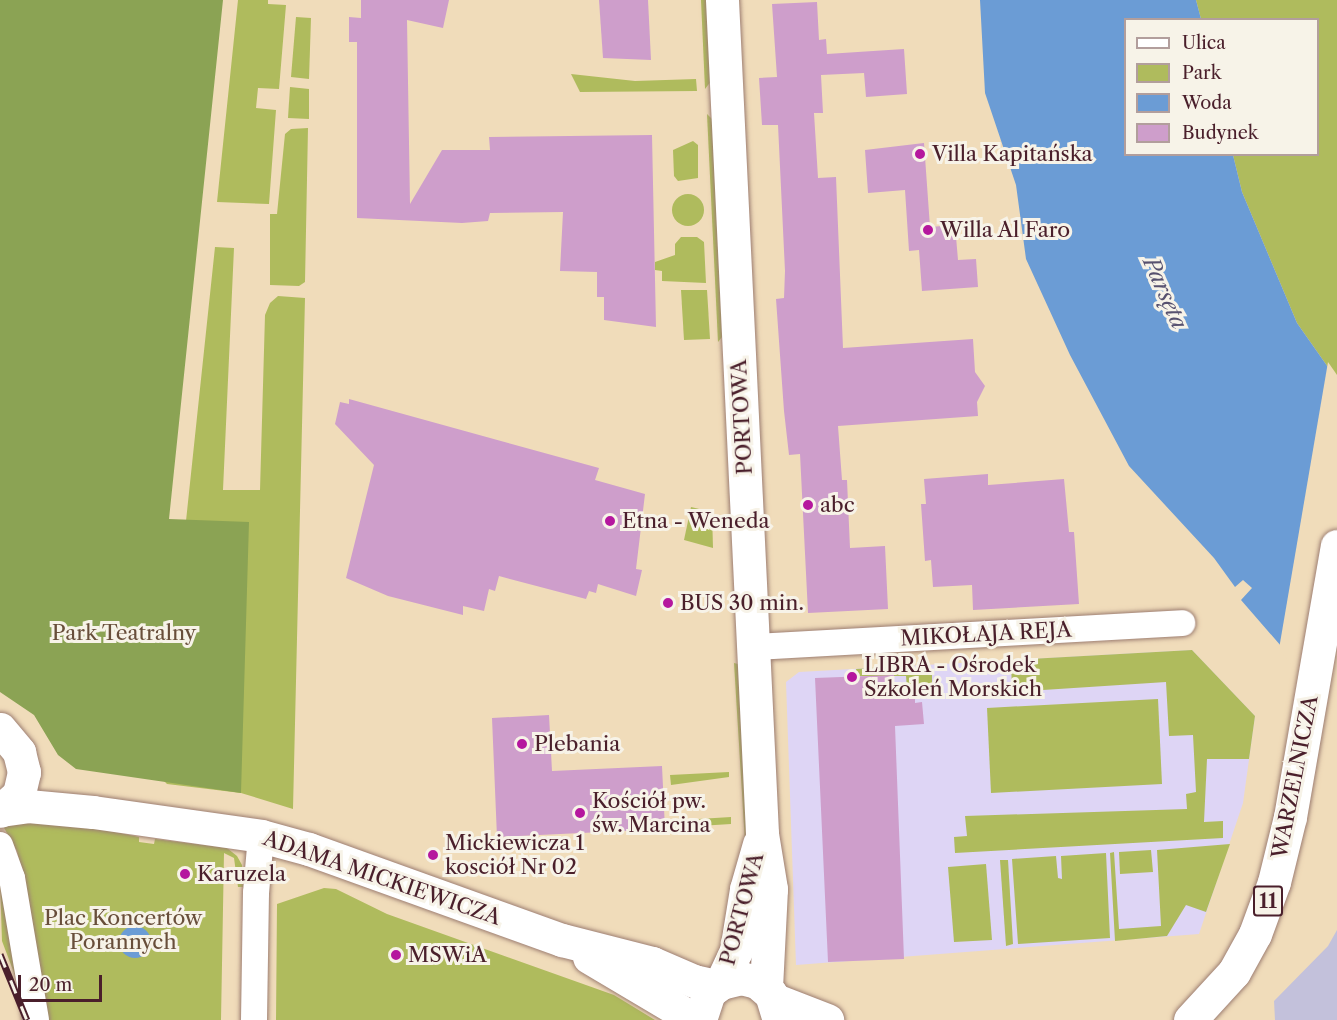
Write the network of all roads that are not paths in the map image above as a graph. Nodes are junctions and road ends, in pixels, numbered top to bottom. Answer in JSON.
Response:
{"nodes":[{"id":1,"x":722,"y":0,"type":"edge"},
{"id":2,"x":1337,"y":546,"type":"edge"},
{"id":3,"x":1182,"y":623,"type":"dead end"},
{"id":4,"x":755,"y":647,"type":"junction"},
{"id":5,"x":0,"y":729,"type":"edge"},
{"id":6,"x":23,"y":762,"type":"junction"},
{"id":7,"x":1,"y":810,"type":"edge"},
{"id":8,"x":93,"y":812,"type":"junction"},
{"id":9,"x":762,"y":834,"type":"junction"},
{"id":10,"x":261,"y":836,"type":"junction"},
{"id":11,"x":0,"y":845,"type":"edge"},
{"id":12,"x":562,"y":940,"type":"junction"},
{"id":13,"x":718,"y":984,"type":"junction"},
{"id":14,"x":773,"y":1003,"type":"edge"},
{"id":15,"x":36,"y":1020,"type":"edge"},
{"id":16,"x":254,"y":1020,"type":"edge"},
{"id":17,"x":695,"y":1020,"type":"edge"},
{"id":18,"x":700,"y":1020,"type":"edge"},
{"id":19,"x":826,"y":1020,"type":"edge"},
{"id":20,"x":1190,"y":1020,"type":"edge"}],
"edges":[{"from":1,"to":4,"type":"street","name":"PORTOWA"},
{"from":2,"to":20,"type":"street","name":"WARZELNICZA","number":"11"},
{"from":3,"to":4,"type":"street","name":"MIKOŁAJA REJA"},
{"from":4,"to":9,"type":"street","name":"PORTOWA"},
{"from":5,"to":6,"type":"street","name":"ADAMA MICKIEWICZA"},
{"from":6,"to":7,"type":"street"},
{"from":6,"to":8,"type":"street","name":"ADAMA MICKIEWICZA"},
{"from":7,"to":8,"type":"street","name":"ADAMA MICKIEWICZA"},
{"from":8,"to":10,"type":"street","name":"ADAMA MICKIEWICZA"},
{"from":9,"to":13,"type":"street","name":"PORTOWA"},
{"from":9,"to":14,"type":"street","name":"PORTOWA"},
{"from":10,"to":12,"type":"street","name":"ADAMA MICKIEWICZA"},
{"from":10,"to":16,"type":"street"},
{"from":11,"to":15,"type":"street"},
{"from":12,"to":13,"type":"street","name":"ADAMA MICKIEWICZA"},
{"from":12,"to":17,"type":"street","name":"ADAMA MICKIEWICZA"},
{"from":13,"to":14,"type":"street","name":"ADAMA MICKIEWICZA"},
{"from":13,"to":18,"type":"street","name":"PORTOWA"},
{"from":14,"to":19,"type":"street"}]}
